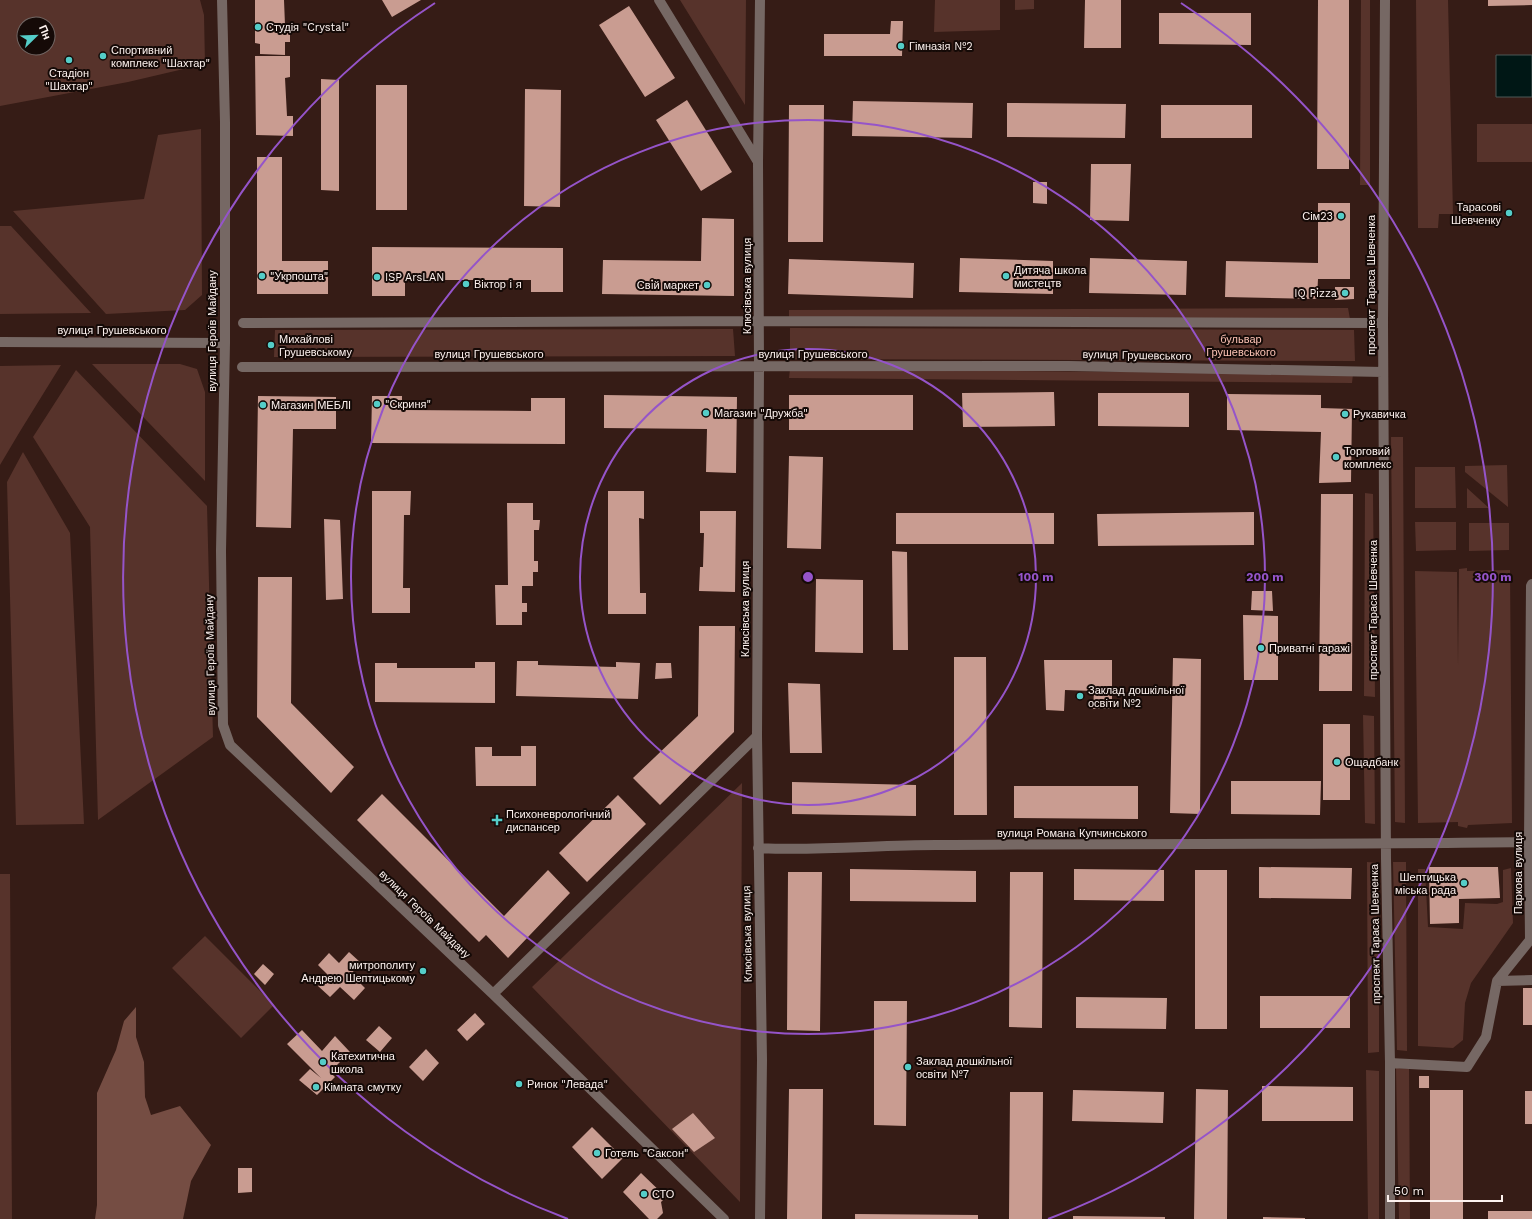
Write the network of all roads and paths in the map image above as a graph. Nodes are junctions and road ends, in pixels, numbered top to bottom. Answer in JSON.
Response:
{"nodes":[{"id":1,"x":222,"y":0,"type":"edge"},
{"id":2,"x":659,"y":0,"type":"edge"},
{"id":3,"x":760,"y":0,"type":"edge"},
{"id":4,"x":1385,"y":0,"type":"edge"},
{"id":5,"x":758,"y":162,"type":"junction"},
{"id":6,"x":758,"y":321,"type":"junction"},
{"id":7,"x":243,"y":323,"type":"dead end"},
{"id":8,"x":1383,"y":323,"type":"junction"},
{"id":9,"x":0,"y":342,"type":"edge"},
{"id":10,"x":225,"y":342,"type":"junction"},
{"id":11,"x":759,"y":366,"type":"junction"},
{"id":12,"x":242,"y":367,"type":"dead end"},
{"id":13,"x":1383,"y":372,"type":"junction"},
{"id":14,"x":1532,"y":584,"type":"edge"},
{"id":15,"x":757,"y":736,"type":"junction"},
{"id":16,"x":1529,"y":842,"type":"junction"},
{"id":17,"x":1386,"y":844,"type":"junction"},
{"id":18,"x":758,"y":848,"type":"junction"},
{"id":19,"x":1532,"y":980,"type":"edge"},
{"id":20,"x":1497,"y":981,"type":"junction"},
{"id":21,"x":493,"y":994,"type":"junction"},
{"id":22,"x":1390,"y":1063,"type":"junction"},
{"id":23,"x":724,"y":1219,"type":"edge"},
{"id":24,"x":760,"y":1219,"type":"edge"},
{"id":25,"x":1390,"y":1219,"type":"edge"}],
"edges":[{"from":1,"to":10,"type":"street","name":"вулиця Героїв Майдану"},
{"from":2,"to":5,"type":"street"},
{"from":3,"to":5,"type":"street","name":"Клюсівська вулиця"},
{"from":4,"to":8,"type":"street","name":"проспект Тараса Шевченка"},
{"from":5,"to":6,"type":"street","name":"Клюсівська вулиця"},
{"from":6,"to":7,"type":"street"},
{"from":6,"to":8,"type":"street"},
{"from":6,"to":11,"type":"street","name":"Клюсівська вулиця"},
{"from":8,"to":13,"type":"street","name":"проспект Тараса Шевченка"},
{"from":9,"to":10,"type":"street","name":"вулиця Грушевського"},
{"from":10,"to":21,"type":"street","name":"вулиця Героїв Майдану"},
{"from":11,"to":12,"type":"street","name":"вулиця Грушевського"},
{"from":11,"to":13,"type":"street","name":"вулиця Грушевського"},
{"from":11,"to":15,"type":"street","name":"Клюсівська вулиця"},
{"from":13,"to":17,"type":"street","name":"проспект Тараса Шевченка"},
{"from":14,"to":16,"type":"street","name":"Паркова вулиця"},
{"from":15,"to":18,"type":"street","name":"Клюсівська вулиця"},
{"from":15,"to":21,"type":"street"},
{"from":16,"to":17,"type":"street","name":"вулиця Романа Купчинського"},
{"from":16,"to":20,"type":"street","name":"Паркова вулиця"},
{"from":17,"to":18,"type":"street","name":"вулиця Романа Купчинського"},
{"from":17,"to":22,"type":"street","name":"проспект Тараса Шевченка"},
{"from":18,"to":24,"type":"street","name":"Клюсівська вулиця"},
{"from":19,"to":20,"type":"street"},
{"from":20,"to":22,"type":"street","name":"Паркова вулиця"},
{"from":21,"to":23,"type":"street","name":"вулиця Героїв Майдану"},
{"from":22,"to":25,"type":"street","name":"проспект Тараса Шевченка"}]}
